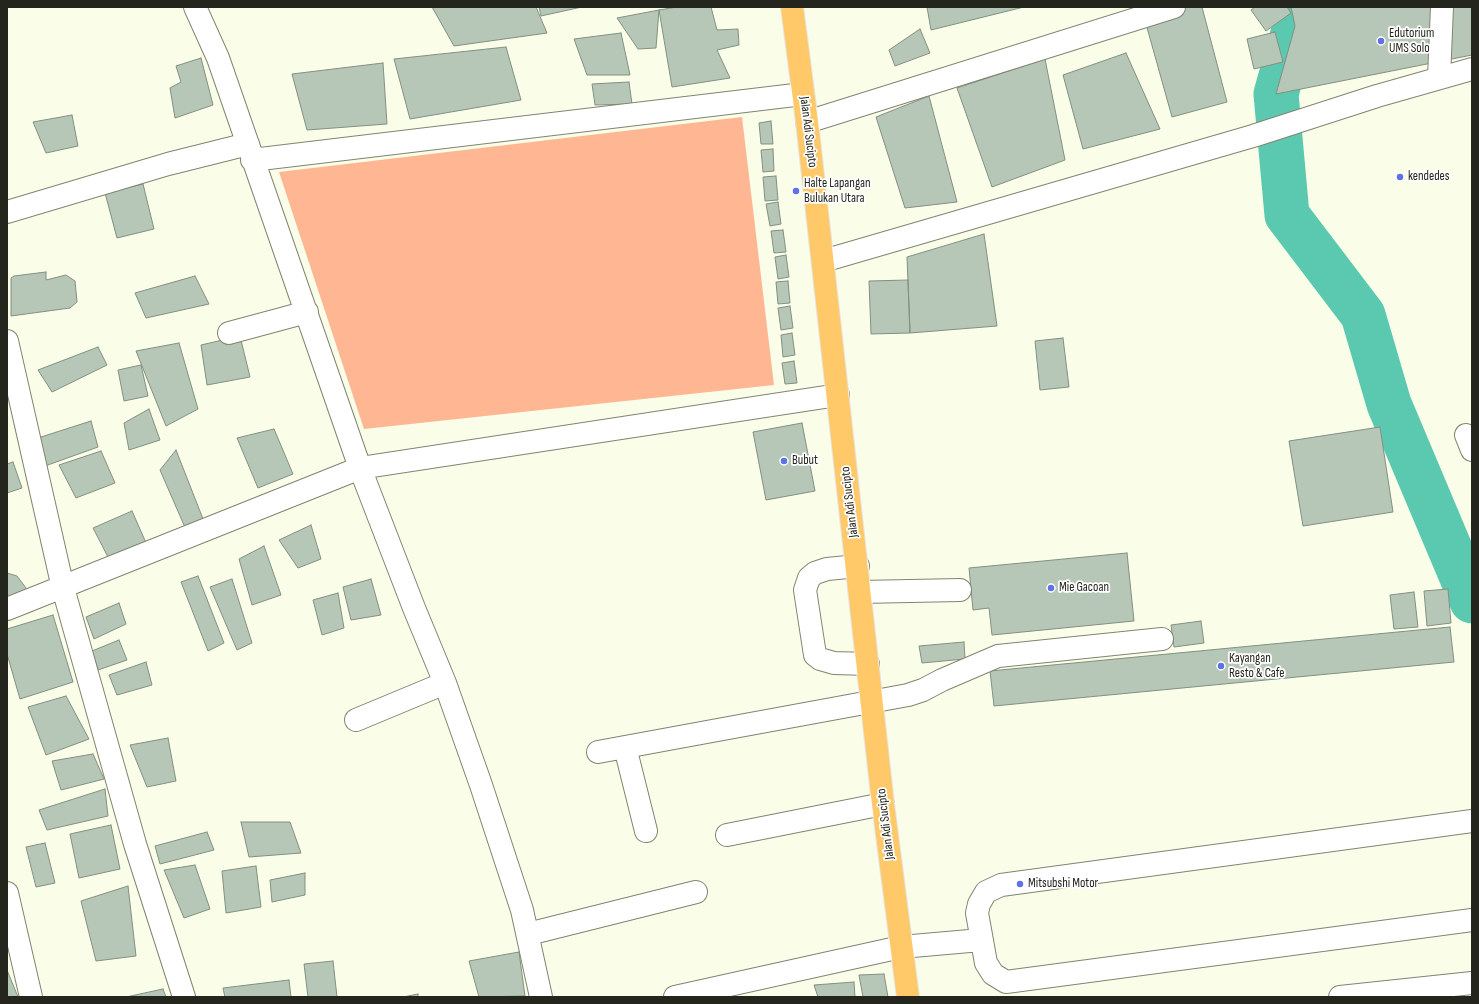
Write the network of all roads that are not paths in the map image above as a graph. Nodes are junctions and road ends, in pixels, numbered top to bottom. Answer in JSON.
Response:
{"nodes":[{"id":1,"x":195,"y":7,"type":"edge"},
{"id":2,"x":792,"y":7,"type":"edge"},
{"id":3,"x":1174,"y":7,"type":"edge"},
{"id":4,"x":1442,"y":7,"type":"edge"},
{"id":5,"x":1472,"y":69,"type":"edge"},
{"id":6,"x":1439,"y":78,"type":"junction"},
{"id":7,"x":803,"y":94,"type":"junction"},
{"id":8,"x":807,"y":122,"type":"junction"},
{"id":9,"x":250,"y":152,"type":"junction"},
{"id":10,"x":7,"y":212,"type":"edge"},
{"id":11,"x":823,"y":261,"type":"junction"},
{"id":12,"x":307,"y":312,"type":"junction"},
{"id":13,"x":229,"y":333,"type":"dead end"},
{"id":14,"x":8,"y":353,"type":"edge"},
{"id":15,"x":838,"y":395,"type":"junction"},
{"id":16,"x":360,"y":468,"type":"junction"},
{"id":17,"x":858,"y":566,"type":"junction"},
{"id":18,"x":63,"y":588,"type":"junction"},
{"id":19,"x":960,"y":590,"type":"dead end"},
{"id":20,"x":860,"y":592,"type":"junction"},
{"id":21,"x":7,"y":609,"type":"edge"},
{"id":22,"x":1162,"y":639,"type":"dead end"},
{"id":23,"x":868,"y":664,"type":"junction"},
{"id":24,"x":445,"y":683,"type":"junction"},
{"id":25,"x":872,"y":701,"type":"junction"},
{"id":26,"x":356,"y":720,"type":"dead end"},
{"id":27,"x":625,"y":748,"type":"junction"},
{"id":28,"x":598,"y":752,"type":"dead end"},
{"id":29,"x":883,"y":804,"type":"junction"},
{"id":30,"x":1472,"y":821,"type":"edge"},
{"id":31,"x":646,"y":831,"type":"dead end"},
{"id":32,"x":727,"y":835,"type":"dead end"},
{"id":33,"x":696,"y":892,"type":"dead end"},
{"id":34,"x":7,"y":893,"type":"edge"},
{"id":35,"x":1472,"y":920,"type":"edge"},
{"id":36,"x":528,"y":934,"type":"junction"},
{"id":37,"x":981,"y":940,"type":"junction"},
{"id":38,"x":901,"y":947,"type":"junction"},
{"id":39,"x":1472,"y":983,"type":"edge"},
{"id":40,"x":31,"y":997,"type":"edge"},
{"id":41,"x":184,"y":997,"type":"edge"},
{"id":42,"x":541,"y":997,"type":"edge"},
{"id":43,"x":676,"y":997,"type":"edge"},
{"id":44,"x":908,"y":997,"type":"edge"},
{"id":45,"x":1340,"y":997,"type":"edge"}],
"edges":[{"from":1,"to":9,"type":"street"},
{"from":2,"to":7,"type":"highway","name":"Jalan Adi Sucipto"},
{"from":3,"to":8,"type":"street"},
{"from":4,"to":6,"type":"street"},
{"from":5,"to":6,"type":"street"},
{"from":6,"to":11,"type":"street"},
{"from":7,"to":8,"type":"highway","name":"Jalan Adi Sucipto"},
{"from":7,"to":9,"type":"street"},
{"from":8,"to":11,"type":"highway","name":"Jalan Adi Sucipto"},
{"from":9,"to":10,"type":"street"},
{"from":9,"to":12,"type":"street"},
{"from":11,"to":15,"type":"highway","name":"Jalan Adi Sucipto"},
{"from":12,"to":13,"type":"street"},
{"from":12,"to":16,"type":"street"},
{"from":14,"to":18,"type":"street"},
{"from":15,"to":16,"type":"street"},
{"from":15,"to":17,"type":"highway","name":"Jalan Adi Sucipto"},
{"from":16,"to":18,"type":"street"},
{"from":16,"to":24,"type":"street"},
{"from":17,"to":20,"type":"highway","name":"Jalan Adi Sucipto"},
{"from":17,"to":23,"type":"street"},
{"from":18,"to":21,"type":"street"},
{"from":18,"to":41,"type":"street"},
{"from":19,"to":20,"type":"street"},
{"from":20,"to":23,"type":"highway","name":"Jalan Adi Sucipto"},
{"from":22,"to":25,"type":"street"},
{"from":23,"to":25,"type":"highway","name":"Jalan Adi Sucipto"},
{"from":24,"to":26,"type":"street"},
{"from":24,"to":36,"type":"street"},
{"from":25,"to":27,"type":"street"},
{"from":25,"to":29,"type":"highway","name":"Jalan Adi Sucipto"},
{"from":27,"to":28,"type":"street"},
{"from":27,"to":31,"type":"street"},
{"from":29,"to":32,"type":"street"},
{"from":29,"to":38,"type":"highway","name":"Jalan Adi Sucipto"},
{"from":30,"to":37,"type":"street"},
{"from":33,"to":36,"type":"street"},
{"from":34,"to":40,"type":"street"},
{"from":35,"to":37,"type":"street"},
{"from":36,"to":42,"type":"street"},
{"from":37,"to":38,"type":"street"},
{"from":38,"to":43,"type":"street"},
{"from":38,"to":44,"type":"highway","name":"Jalan Adi Sucipto"},
{"from":39,"to":45,"type":"street"}]}
